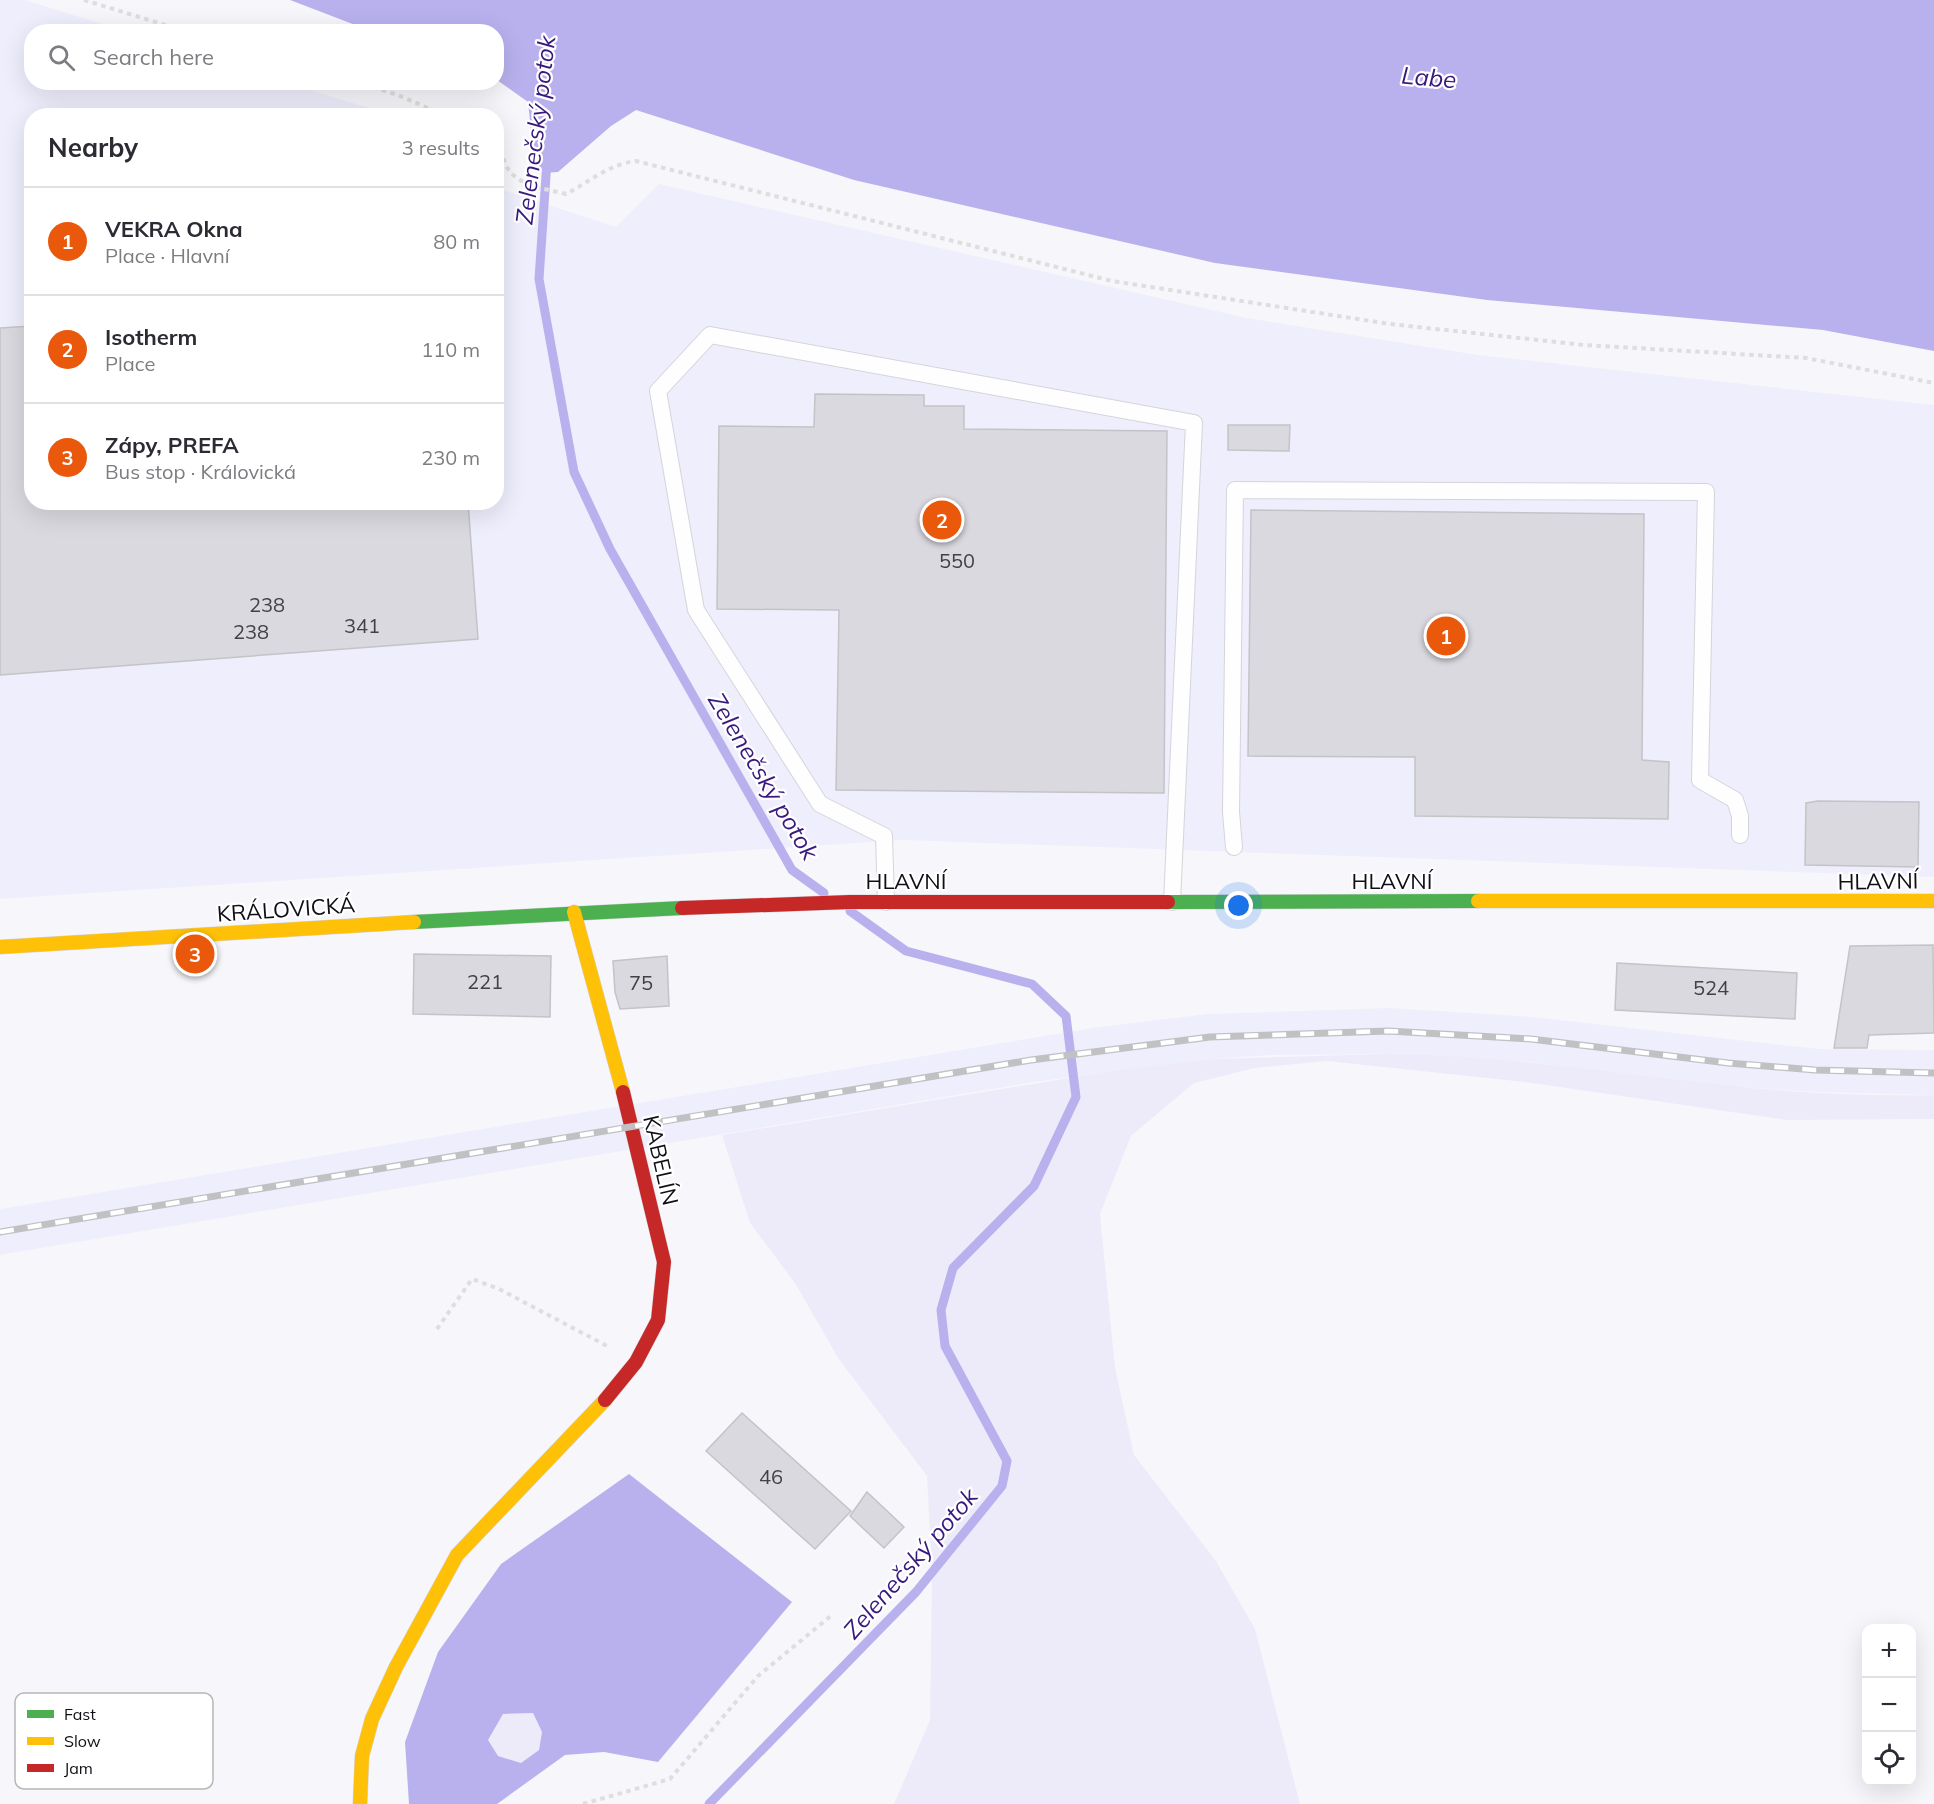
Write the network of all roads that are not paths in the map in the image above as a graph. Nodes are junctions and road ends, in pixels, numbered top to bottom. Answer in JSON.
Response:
{"nodes":[{"id":1,"x":1740,"y":835,"type":"dead end"},
{"id":2,"x":1234,"y":847,"type":"dead end"},
{"id":3,"x":1934,"y":901,"type":"edge"},
{"id":4,"x":886,"y":902,"type":"junction"},
{"id":5,"x":1172,"y":902,"type":"junction"},
{"id":6,"x":767,"y":905,"type":"joint"},
{"id":7,"x":574,"y":912,"type":"junction"},
{"id":8,"x":0,"y":947,"type":"edge"},
{"id":9,"x":360,"y":1804,"type":"edge"}],
"edges":[{"from":1,"to":2,"type":"lane"},
{"from":3,"to":5,"type":"main road","name":"HLAVNÍ"},
{"from":4,"to":5,"type":"main road","name":"HLAVNÍ"},
{"from":4,"to":5,"type":"lane"},
{"from":4,"to":6,"type":"main road","name":"HLAVNÍ"},
{"from":6,"to":7,"type":"main road","name":"KRÁLOVICKÁ"},
{"from":7,"to":8,"type":"main road","name":"KRÁLOVICKÁ"},
{"from":7,"to":9,"type":"main road","name":"KABELÍN"}]}
